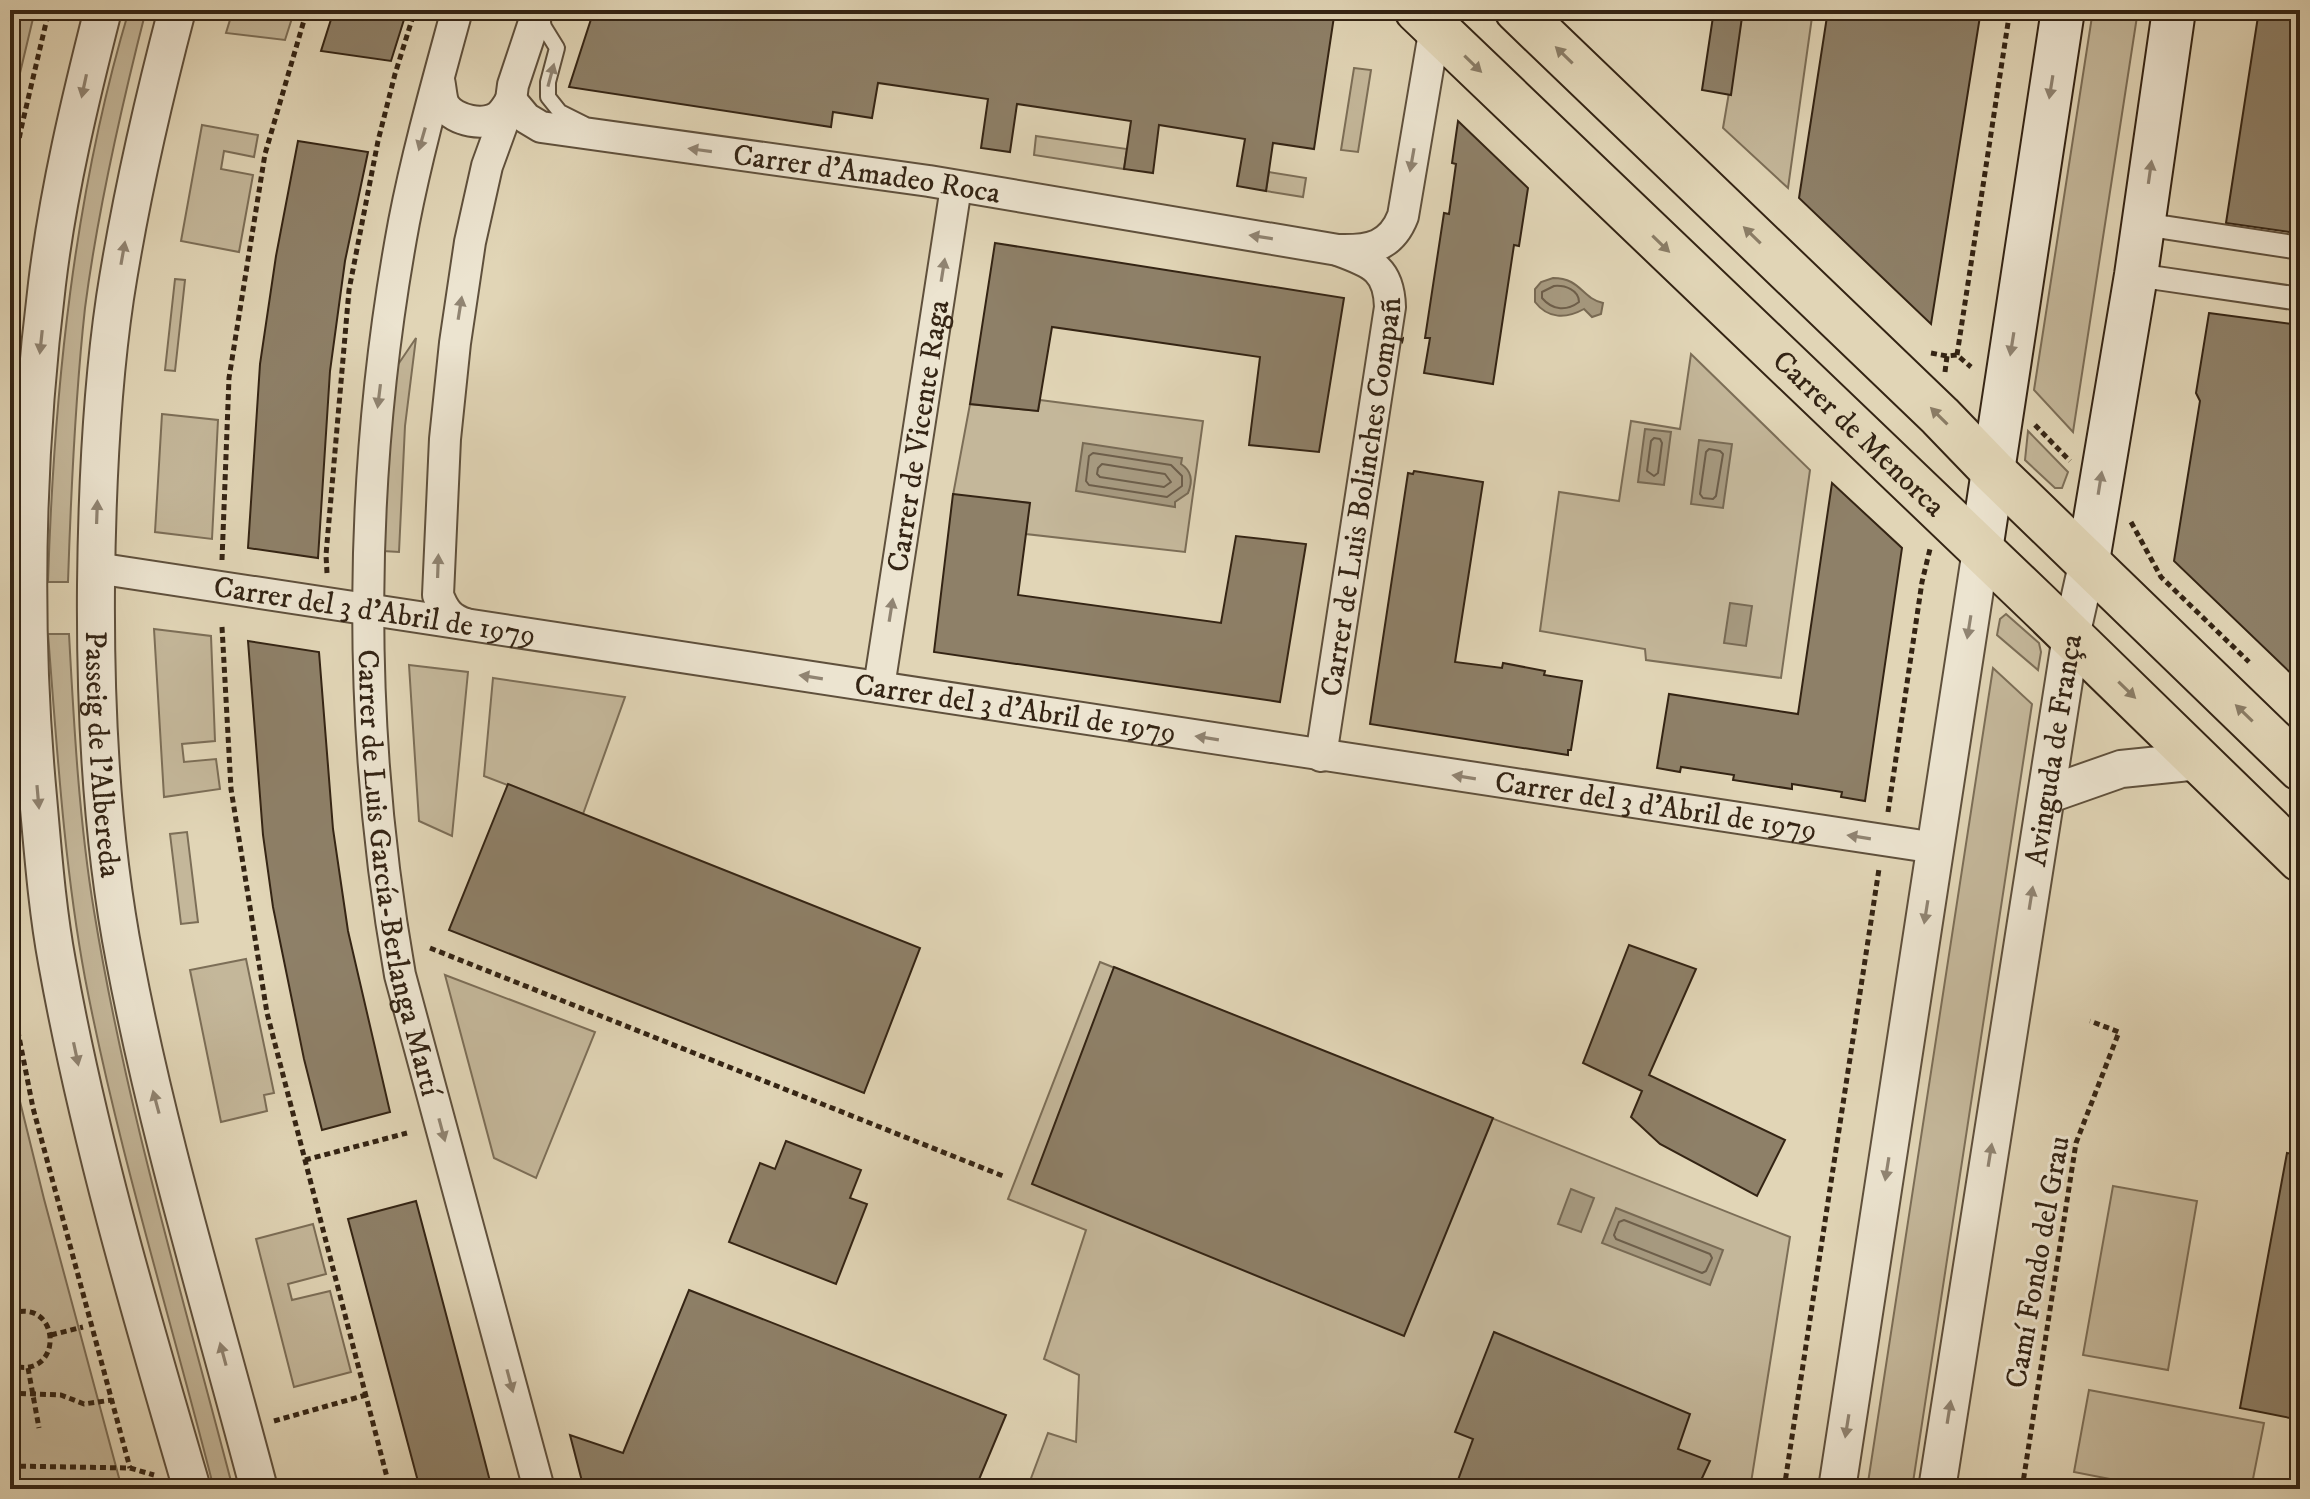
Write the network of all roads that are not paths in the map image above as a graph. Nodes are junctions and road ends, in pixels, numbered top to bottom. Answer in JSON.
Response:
{"nodes":[{"id":1,"x":103,"y":10,"type":"edge"},
{"id":2,"x":177,"y":10,"type":"edge"},
{"id":3,"x":457,"y":10,"type":"edge"},
{"id":4,"x":539,"y":10,"type":"edge"},
{"id":5,"x":1517,"y":10,"type":"edge"},
{"id":6,"x":2063,"y":10,"type":"edge"},
{"id":7,"x":2174,"y":10,"type":"edge"},
{"id":8,"x":1426,"y":19,"type":"edge"},
{"id":9,"x":439,"y":80,"type":"junction"},
{"id":10,"x":511,"y":100,"type":"junction"},
{"id":11,"x":618,"y":139,"type":"junction"},
{"id":12,"x":956,"y":187,"type":"junction"},
{"id":13,"x":2143,"y":224,"type":"junction"},
{"id":14,"x":2300,"y":248,"type":"edge"},
{"id":15,"x":1338,"y":250,"type":"junction"},
{"id":16,"x":2136,"y":275,"type":"junction"},
{"id":17,"x":2300,"y":299,"type":"edge"},
{"id":18,"x":1993,"y":471,"type":"junction"},
{"id":19,"x":1981,"y":550,"type":"junction"},
{"id":20,"x":2088,"y":561,"type":"junction"},
{"id":21,"x":96,"y":568,"type":"junction"},
{"id":22,"x":369,"y":611,"type":"junction"},
{"id":23,"x":472,"y":626,"type":"junction"},
{"id":24,"x":2071,"y":636,"type":"junction"},
{"id":25,"x":879,"y":687,"type":"junction"},
{"id":26,"x":1321,"y":756,"type":"junction"},
{"id":27,"x":2199,"y":761,"type":"junction"},
{"id":28,"x":2300,"y":768,"type":"edge"},
{"id":29,"x":2047,"y":795,"type":"junction"},
{"id":30,"x":1936,"y":848,"type":"junction"},
{"id":31,"x":2300,"y":859,"type":"edge"},
{"id":32,"x":192,"y":1489,"type":"edge"},
{"id":33,"x":259,"y":1489,"type":"edge"},
{"id":34,"x":539,"y":1489,"type":"edge"},
{"id":35,"x":1837,"y":1489,"type":"edge"},
{"id":36,"x":1937,"y":1489,"type":"edge"}],
"edges":[{"from":1,"to":32,"type":"street","one_way":true},
{"from":21,"to":2,"type":"street","name":"Passeig de l'Albereda","one_way":true},
{"from":3,"to":9,"type":"street","name":"Carrer de Luis García-Berlanga Martí"},
{"from":4,"to":10,"type":"street"},
{"from":11,"to":4,"type":"lane","one_way":true},
{"from":18,"to":5,"type":"main road","one_way":true},
{"from":6,"to":18,"type":"main road","one_way":true},
{"from":13,"to":7,"type":"main road","name":"Avinguda de França","one_way":true},
{"from":8,"to":15,"type":"street","one_way":true},
{"from":8,"to":19,"type":"main road","name":"Carrer de Menorca","one_way":true},
{"from":9,"to":10,"type":"street"},
{"from":9,"to":22,"type":"street","name":"Carrer de Luis García-Berlanga Martí","one_way":true},
{"from":10,"to":11,"type":"street","name":"Carrer d'Amadeo Roca"},
{"from":23,"to":10,"type":"street","one_way":true},
{"from":12,"to":11,"type":"street","name":"Carrer d'Amadeo Roca","one_way":true},
{"from":15,"to":12,"type":"street","name":"Carrer d'Amadeo Roca","one_way":true},
{"from":25,"to":12,"type":"street","name":"Carrer de Vicente Raga","one_way":true},
{"from":13,"to":14,"type":"street"},
{"from":13,"to":16,"type":"main road","name":"Avinguda de França"},
{"from":15,"to":26,"type":"street","name":"Carrer de Luis Bolinches Compañ"},
{"from":16,"to":17,"type":"street"},
{"from":20,"to":16,"type":"main road","name":"Avinguda de França","one_way":true},
{"from":18,"to":19,"type":"main road"},
{"from":18,"to":20,"type":"main road"},
{"from":19,"to":24,"type":"main road","name":"Carrer de Menorca"},
{"from":19,"to":30,"type":"street","one_way":true},
{"from":20,"to":24,"type":"street","name":"Avinguda de França"},
{"from":28,"to":20,"type":"main road","one_way":true},
{"from":21,"to":22,"type":"street","name":"Carrer del 3 d'Abril de 1979"},
{"from":33,"to":21,"type":"street","name":"Passeig de l'Albereda","one_way":true},
{"from":22,"to":23,"type":"street","name":"Carrer del 3 d'Abril de 1979"},
{"from":22,"to":34,"type":"street","name":"Carrer de Luis García-Berlanga Martí","one_way":true},
{"from":25,"to":23,"type":"street","name":"Carrer del 3 d'Abril de 1979","one_way":true},
{"from":24,"to":27,"type":"main road","name":"Carrer de Menorca","one_way":true},
{"from":24,"to":29,"type":"street","name":"Avinguda de França"},
{"from":26,"to":25,"type":"street","name":"Carrer del 3 d'Abril de 1979","one_way":true},
{"from":30,"to":26,"type":"street","name":"Carrer del 3 d'Abril de 1979","one_way":true},
{"from":27,"to":29,"type":"street"},
{"from":27,"to":31,"type":"main road","name":"Carrer de Menorca"},
{"from":36,"to":29,"type":"street","name":"Avinguda de França","one_way":true},
{"from":30,"to":35,"type":"street","one_way":true}]}
